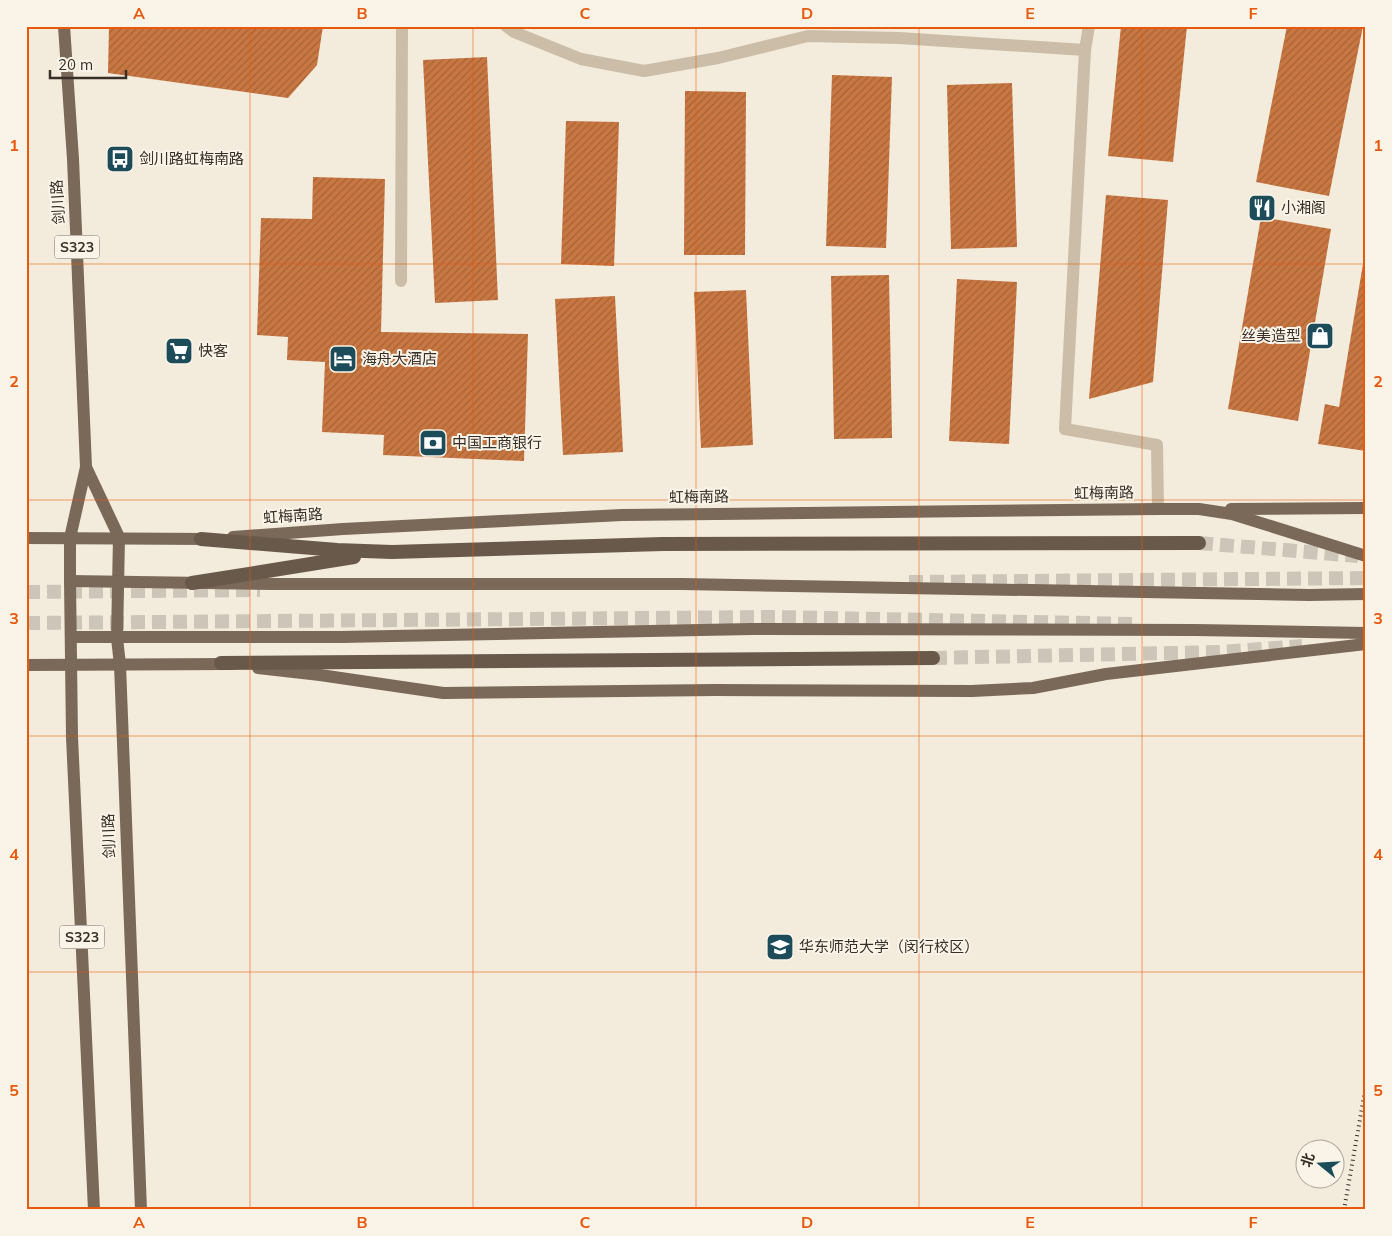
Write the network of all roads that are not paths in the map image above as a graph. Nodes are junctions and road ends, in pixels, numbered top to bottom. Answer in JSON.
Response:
{"nodes":[{"id":1,"x":64,"y":26,"type":"edge"},
{"id":2,"x":402,"y":26,"type":"edge"},
{"id":3,"x":506,"y":26,"type":"edge"},
{"id":4,"x":1089,"y":26,"type":"edge"},
{"id":5,"x":1085,"y":50,"type":"junction"},
{"id":6,"x":401,"y":281,"type":"dead end"},
{"id":7,"x":86,"y":467,"type":"junction"},
{"id":8,"x":1366,"y":508,"type":"edge"},
{"id":9,"x":1158,"y":509,"type":"junction"},
{"id":10,"x":1199,"y":509,"type":"junction"},
{"id":11,"x":118,"y":537,"type":"junction"},
{"id":12,"x":26,"y":538,"type":"edge"},
{"id":13,"x":70,"y":538,"type":"junction"},
{"id":14,"x":201,"y":539,"type":"junction"},
{"id":15,"x":1199,"y":543,"type":"tunnel mouth"},
{"id":16,"x":392,"y":552,"type":"junction"},
{"id":17,"x":1366,"y":556,"type":"edge"},
{"id":18,"x":70,"y":581,"type":"junction"},
{"id":19,"x":119,"y":581,"type":"junction"},
{"id":20,"x":192,"y":582,"type":"junction"},
{"id":21,"x":1366,"y":594,"type":"edge"},
{"id":22,"x":1366,"y":633,"type":"edge"},
{"id":23,"x":71,"y":637,"type":"junction"},
{"id":24,"x":117,"y":638,"type":"junction"},
{"id":25,"x":1366,"y":644,"type":"edge"},
{"id":26,"x":933,"y":658,"type":"tunnel mouth"},
{"id":27,"x":221,"y":663,"type":"junction"},
{"id":28,"x":26,"y":665,"type":"edge"},
{"id":29,"x":71,"y":665,"type":"junction"},
{"id":30,"x":120,"y":665,"type":"junction"},
{"id":31,"x":94,"y":1210,"type":"edge"},
{"id":32,"x":141,"y":1210,"type":"edge"}],
"edges":[{"from":1,"to":7,"type":"main road","name":"剑川路","number":"S323"},
{"from":2,"to":6,"type":"street"},
{"from":3,"to":5,"type":"street"},
{"from":4,"to":5,"type":"street"},
{"from":5,"to":9,"type":"street"},
{"from":7,"to":11,"type":"main road","name":"剑川路"},
{"from":7,"to":13,"type":"main road","name":"剑川路","number":"S323"},
{"from":8,"to":10,"type":"main road"},
{"from":9,"to":10,"type":"main road","name":"虹梅南路"},
{"from":9,"to":14,"type":"main road","name":"虹梅南路"},
{"from":10,"to":17,"type":"main road","name":"虹梅南路"},
{"from":11,"to":13,"type":"main road","name":"虹梅南路"},
{"from":11,"to":14,"type":"main road","name":"虹梅南路"},
{"from":11,"to":19,"type":"main road","name":"剑川路"},
{"from":12,"to":13,"type":"main road","name":"虹梅南路"},
{"from":13,"to":18,"type":"main road","name":"剑川路","number":"S323"},
{"from":14,"to":16,"type":"highway"},
{"from":15,"to":16,"type":"highway"},
{"from":16,"to":20,"type":"highway"},
{"from":18,"to":19,"type":"main road"},
{"from":18,"to":23,"type":"main road","name":"剑川路","number":"S323"},
{"from":19,"to":20,"type":"main road"},
{"from":19,"to":24,"type":"main road","name":"剑川路"},
{"from":20,"to":21,"type":"main road"},
{"from":22,"to":24,"type":"main road"},
{"from":23,"to":24,"type":"main road"},
{"from":23,"to":29,"type":"main road","name":"剑川路","number":"S323"},
{"from":24,"to":30,"type":"main road","name":"剑川路"},
{"from":25,"to":27,"type":"main road"},
{"from":26,"to":27,"type":"highway"},
{"from":27,"to":30,"type":"main road"},
{"from":28,"to":29,"type":"main road"},
{"from":29,"to":30,"type":"main road"},
{"from":29,"to":31,"type":"main road","name":"剑川路","number":"S323"},
{"from":30,"to":32,"type":"main road","name":"剑川路"}]}
